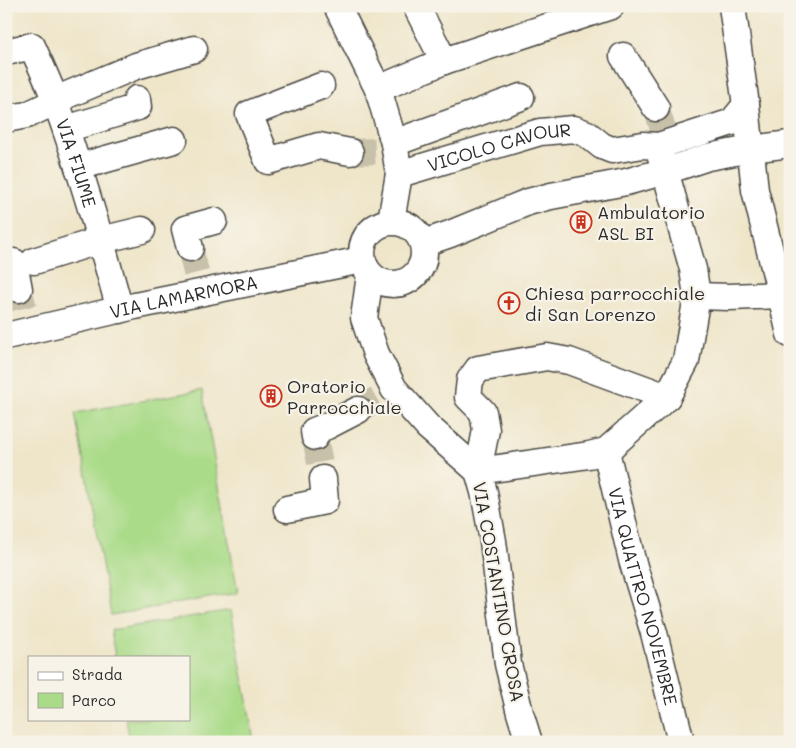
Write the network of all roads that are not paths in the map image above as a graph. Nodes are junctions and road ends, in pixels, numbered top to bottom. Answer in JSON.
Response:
{"nodes":[{"id":1,"x":337,"y":6,"type":"edge"},
{"id":2,"x":416,"y":6,"type":"edge"},
{"id":3,"x":612,"y":6,"type":"edge"},
{"id":4,"x":732,"y":6,"type":"edge"},
{"id":5,"x":194,"y":49,"type":"dead end"},
{"id":6,"x":6,"y":52,"type":"edge"},
{"id":7,"x":623,"y":56,"type":"dead end"},
{"id":8,"x":444,"y":62,"type":"junction"},
{"id":9,"x":137,"y":84,"type":"junction"},
{"id":10,"x":321,"y":86,"type":"dead end"},
{"id":11,"x":378,"y":89,"type":"junction"},
{"id":12,"x":521,"y":97,"type":"dead end"},
{"id":13,"x":55,"y":100,"type":"junction"},
{"id":14,"x":746,"y":105,"type":"junction"},
{"id":15,"x":6,"y":119,"type":"edge"},
{"id":16,"x":659,"y":128,"type":"junction"},
{"id":17,"x":66,"y":129,"type":"junction"},
{"id":18,"x":174,"y":140,"type":"dead end"},
{"id":19,"x":790,"y":144,"type":"edge"},
{"id":20,"x":751,"y":149,"type":"junction"},
{"id":21,"x":383,"y":154,"type":"junction"},
{"id":22,"x":78,"y":167,"type":"junction"},
{"id":23,"x":666,"y":171,"type":"junction"},
{"id":24,"x":214,"y":221,"type":"dead end"},
{"id":25,"x":391,"y":221,"type":"junction"},
{"id":26,"x":142,"y":230,"type":"dead end"},
{"id":27,"x":101,"y":240,"type":"junction"},
{"id":28,"x":424,"y":243,"type":"junction"},
{"id":29,"x":190,"y":248,"type":"tunnel mouth"},
{"id":30,"x":34,"y":261,"type":"dead end"},
{"id":31,"x":6,"y":263,"type":"edge"},
{"id":32,"x":366,"y":267,"type":"junction"},
{"id":33,"x":781,"y":295,"type":"junction"},
{"id":34,"x":697,"y":296,"type":"junction"},
{"id":35,"x":120,"y":310,"type":"junction"},
{"id":36,"x":20,"y":316,"type":"edge"},
{"id":37,"x":789,"y":325,"type":"edge"},
{"id":38,"x":667,"y":398,"type":"junction"},
{"id":39,"x":376,"y":399,"type":"junction"},
{"id":40,"x":315,"y":437,"type":"dead end"},
{"id":41,"x":606,"y":451,"type":"junction"},
{"id":42,"x":478,"y":470,"type":"junction"},
{"id":43,"x":323,"y":479,"type":"tunnel mouth"},
{"id":44,"x":287,"y":509,"type":"dead end"},
{"id":45,"x":529,"y":742,"type":"edge"},
{"id":46,"x":681,"y":742,"type":"edge"}],
"edges":[{"from":1,"to":11,"type":"street"},
{"from":2,"to":8,"type":"street"},
{"from":3,"to":8,"type":"street"},
{"from":4,"to":14,"type":"street"},
{"from":5,"to":9,"type":"street"},
{"from":6,"to":13,"type":"street","name":"VIA FIUME"},
{"from":7,"to":16,"type":"street"},
{"from":8,"to":11,"type":"street"},
{"from":9,"to":13,"type":"street"},
{"from":9,"to":17,"type":"street"},
{"from":10,"to":21,"type":"street"},
{"from":11,"to":21,"type":"street"},
{"from":12,"to":21,"type":"street"},
{"from":13,"to":15,"type":"street"},
{"from":13,"to":17,"type":"street","name":"VIA FIUME"},
{"from":14,"to":16,"type":"street","name":"VICOLO CAVOUR"},
{"from":14,"to":20,"type":"street"},
{"from":16,"to":21,"type":"street","name":"VICOLO CAVOUR"},
{"from":16,"to":23,"type":"street"},
{"from":17,"to":22,"type":"street","name":"VIA FIUME"},
{"from":18,"to":22,"type":"street"},
{"from":19,"to":20,"type":"street"},
{"from":20,"to":23,"type":"street"},
{"from":20,"to":33,"type":"street"},
{"from":21,"to":25,"type":"street"},
{"from":22,"to":27,"type":"street","name":"VIA FIUME"},
{"from":23,"to":28,"type":"street"},
{"from":23,"to":34,"type":"street"},
{"from":24,"to":29,"type":"street"},
{"from":25,"to":28,"type":"street"},
{"from":25,"to":32,"type":"street"},
{"from":26,"to":27,"type":"street"},
{"from":27,"to":30,"type":"street"},
{"from":27,"to":35,"type":"street","name":"VIA FIUME"},
{"from":28,"to":32,"type":"street"},
{"from":31,"to":36,"type":"street"},
{"from":32,"to":35,"type":"street","name":"VIA LAMARMORA"},
{"from":32,"to":39,"type":"street"},
{"from":33,"to":34,"type":"street"},
{"from":33,"to":37,"type":"street"},
{"from":34,"to":38,"type":"street"},
{"from":35,"to":36,"type":"street","name":"VIA LAMARMORA"},
{"from":38,"to":41,"type":"street"},
{"from":38,"to":42,"type":"street"},
{"from":39,"to":40,"type":"street"},
{"from":39,"to":42,"type":"street"},
{"from":41,"to":42,"type":"street"},
{"from":41,"to":46,"type":"street","name":"VIA QUATTRO NOVEMBRE"},
{"from":42,"to":45,"type":"street","name":"VIA COSTANTINO CROSA"},
{"from":43,"to":44,"type":"street"}]}
